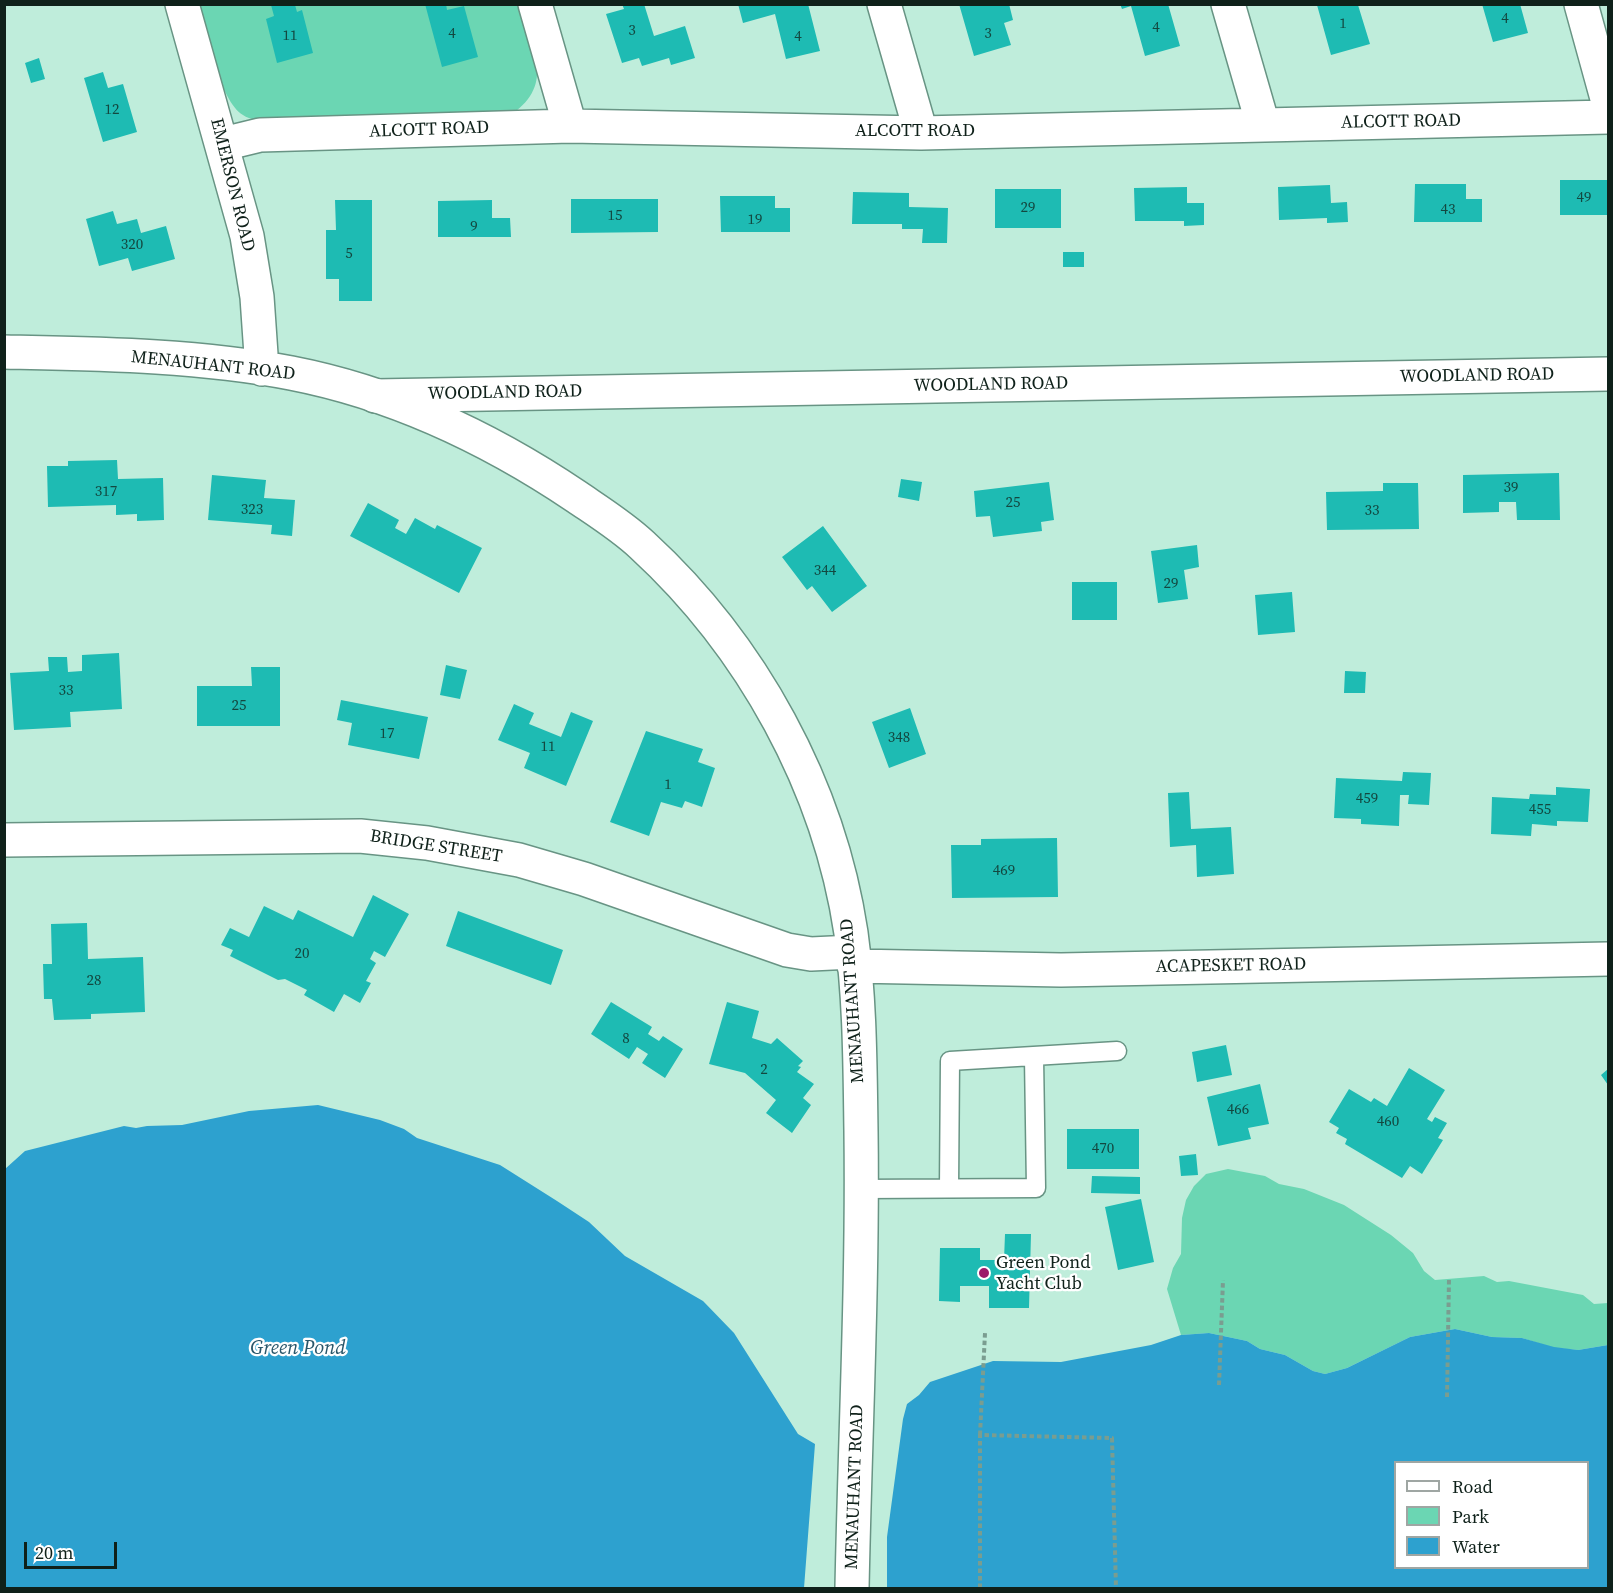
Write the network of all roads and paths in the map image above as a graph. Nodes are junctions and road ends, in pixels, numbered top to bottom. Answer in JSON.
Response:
{"nodes":[{"id":1,"x":182,"y":4,"type":"edge"},
{"id":2,"x":534,"y":4,"type":"edge"},
{"id":3,"x":884,"y":4,"type":"edge"},
{"id":4,"x":1228,"y":4,"type":"edge"},
{"id":5,"x":1581,"y":4,"type":"edge"},
{"id":6,"x":1608,"y":102,"type":"edge"},
{"id":7,"x":1608,"y":117,"type":"edge"},
{"id":8,"x":1263,"y":125,"type":"junction"},
{"id":9,"x":570,"y":126,"type":"junction"},
{"id":10,"x":921,"y":133,"type":"junction"},
{"id":11,"x":224,"y":144,"type":"junction"},
{"id":12,"x":4,"y":352,"type":"edge"},
{"id":13,"x":262,"y":369,"type":"junction"},
{"id":14,"x":1608,"y":374,"type":"edge"},
{"id":15,"x":373,"y":396,"type":"junction"},
{"id":16,"x":4,"y":840,"type":"edge"},
{"id":17,"x":854,"y":959,"type":"junction"},
{"id":18,"x":1608,"y":959,"type":"edge"},
{"id":19,"x":1117,"y":1051,"type":"dead end"},
{"id":20,"x":1034,"y":1057,"type":"junction"},
{"id":21,"x":862,"y":1188,"type":"junction"},
{"id":22,"x":949,"y":1188,"type":"junction"},
{"id":23,"x":1449,"y":1279,"type":"dead end"},
{"id":24,"x":1223,"y":1280,"type":"dead end"},
{"id":25,"x":985,"y":1333,"type":"dead end"},
{"id":26,"x":1219,"y":1385,"type":"dead end"},
{"id":27,"x":1447,"y":1397,"type":"dead end"},
{"id":28,"x":980,"y":1435,"type":"junction"},
{"id":29,"x":852,"y":1588,"type":"edge"},
{"id":30,"x":980,"y":1588,"type":"edge"},
{"id":31,"x":1116,"y":1588,"type":"edge"}],
"edges":[{"from":1,"to":11,"type":"street","name":"EMERSON ROAD"},
{"from":2,"to":9,"type":"street"},
{"from":3,"to":10,"type":"street"},
{"from":4,"to":8,"type":"street"},
{"from":5,"to":6,"type":"street"},
{"from":7,"to":8,"type":"street","name":"ALCOTT ROAD"},
{"from":8,"to":10,"type":"street","name":"ALCOTT ROAD"},
{"from":9,"to":10,"type":"street","name":"ALCOTT ROAD"},
{"from":9,"to":11,"type":"street","name":"ALCOTT ROAD"},
{"from":11,"to":13,"type":"street","name":"EMERSON ROAD"},
{"from":12,"to":13,"type":"street","name":"MENAUHANT ROAD"},
{"from":13,"to":15,"type":"street","name":"MENAUHANT ROAD"},
{"from":14,"to":15,"type":"street","name":"WOODLAND ROAD"},
{"from":15,"to":17,"type":"street","name":"MENAUHANT ROAD"},
{"from":16,"to":17,"type":"street","name":"BRIDGE STREET"},
{"from":17,"to":18,"type":"street","name":"ACAPESKET ROAD"},
{"from":17,"to":21,"type":"street","name":"MENAUHANT ROAD"},
{"from":19,"to":20,"type":"lane"},
{"from":20,"to":22,"type":"lane"},
{"from":20,"to":22,"type":"lane"},
{"from":21,"to":22,"type":"lane"},
{"from":21,"to":29,"type":"street","name":"MENAUHANT ROAD"},
{"from":23,"to":27,"type":"path"},
{"from":24,"to":26,"type":"path"},
{"from":25,"to":28,"type":"path"},
{"from":28,"to":30,"type":"path"},
{"from":28,"to":31,"type":"path"}]}
